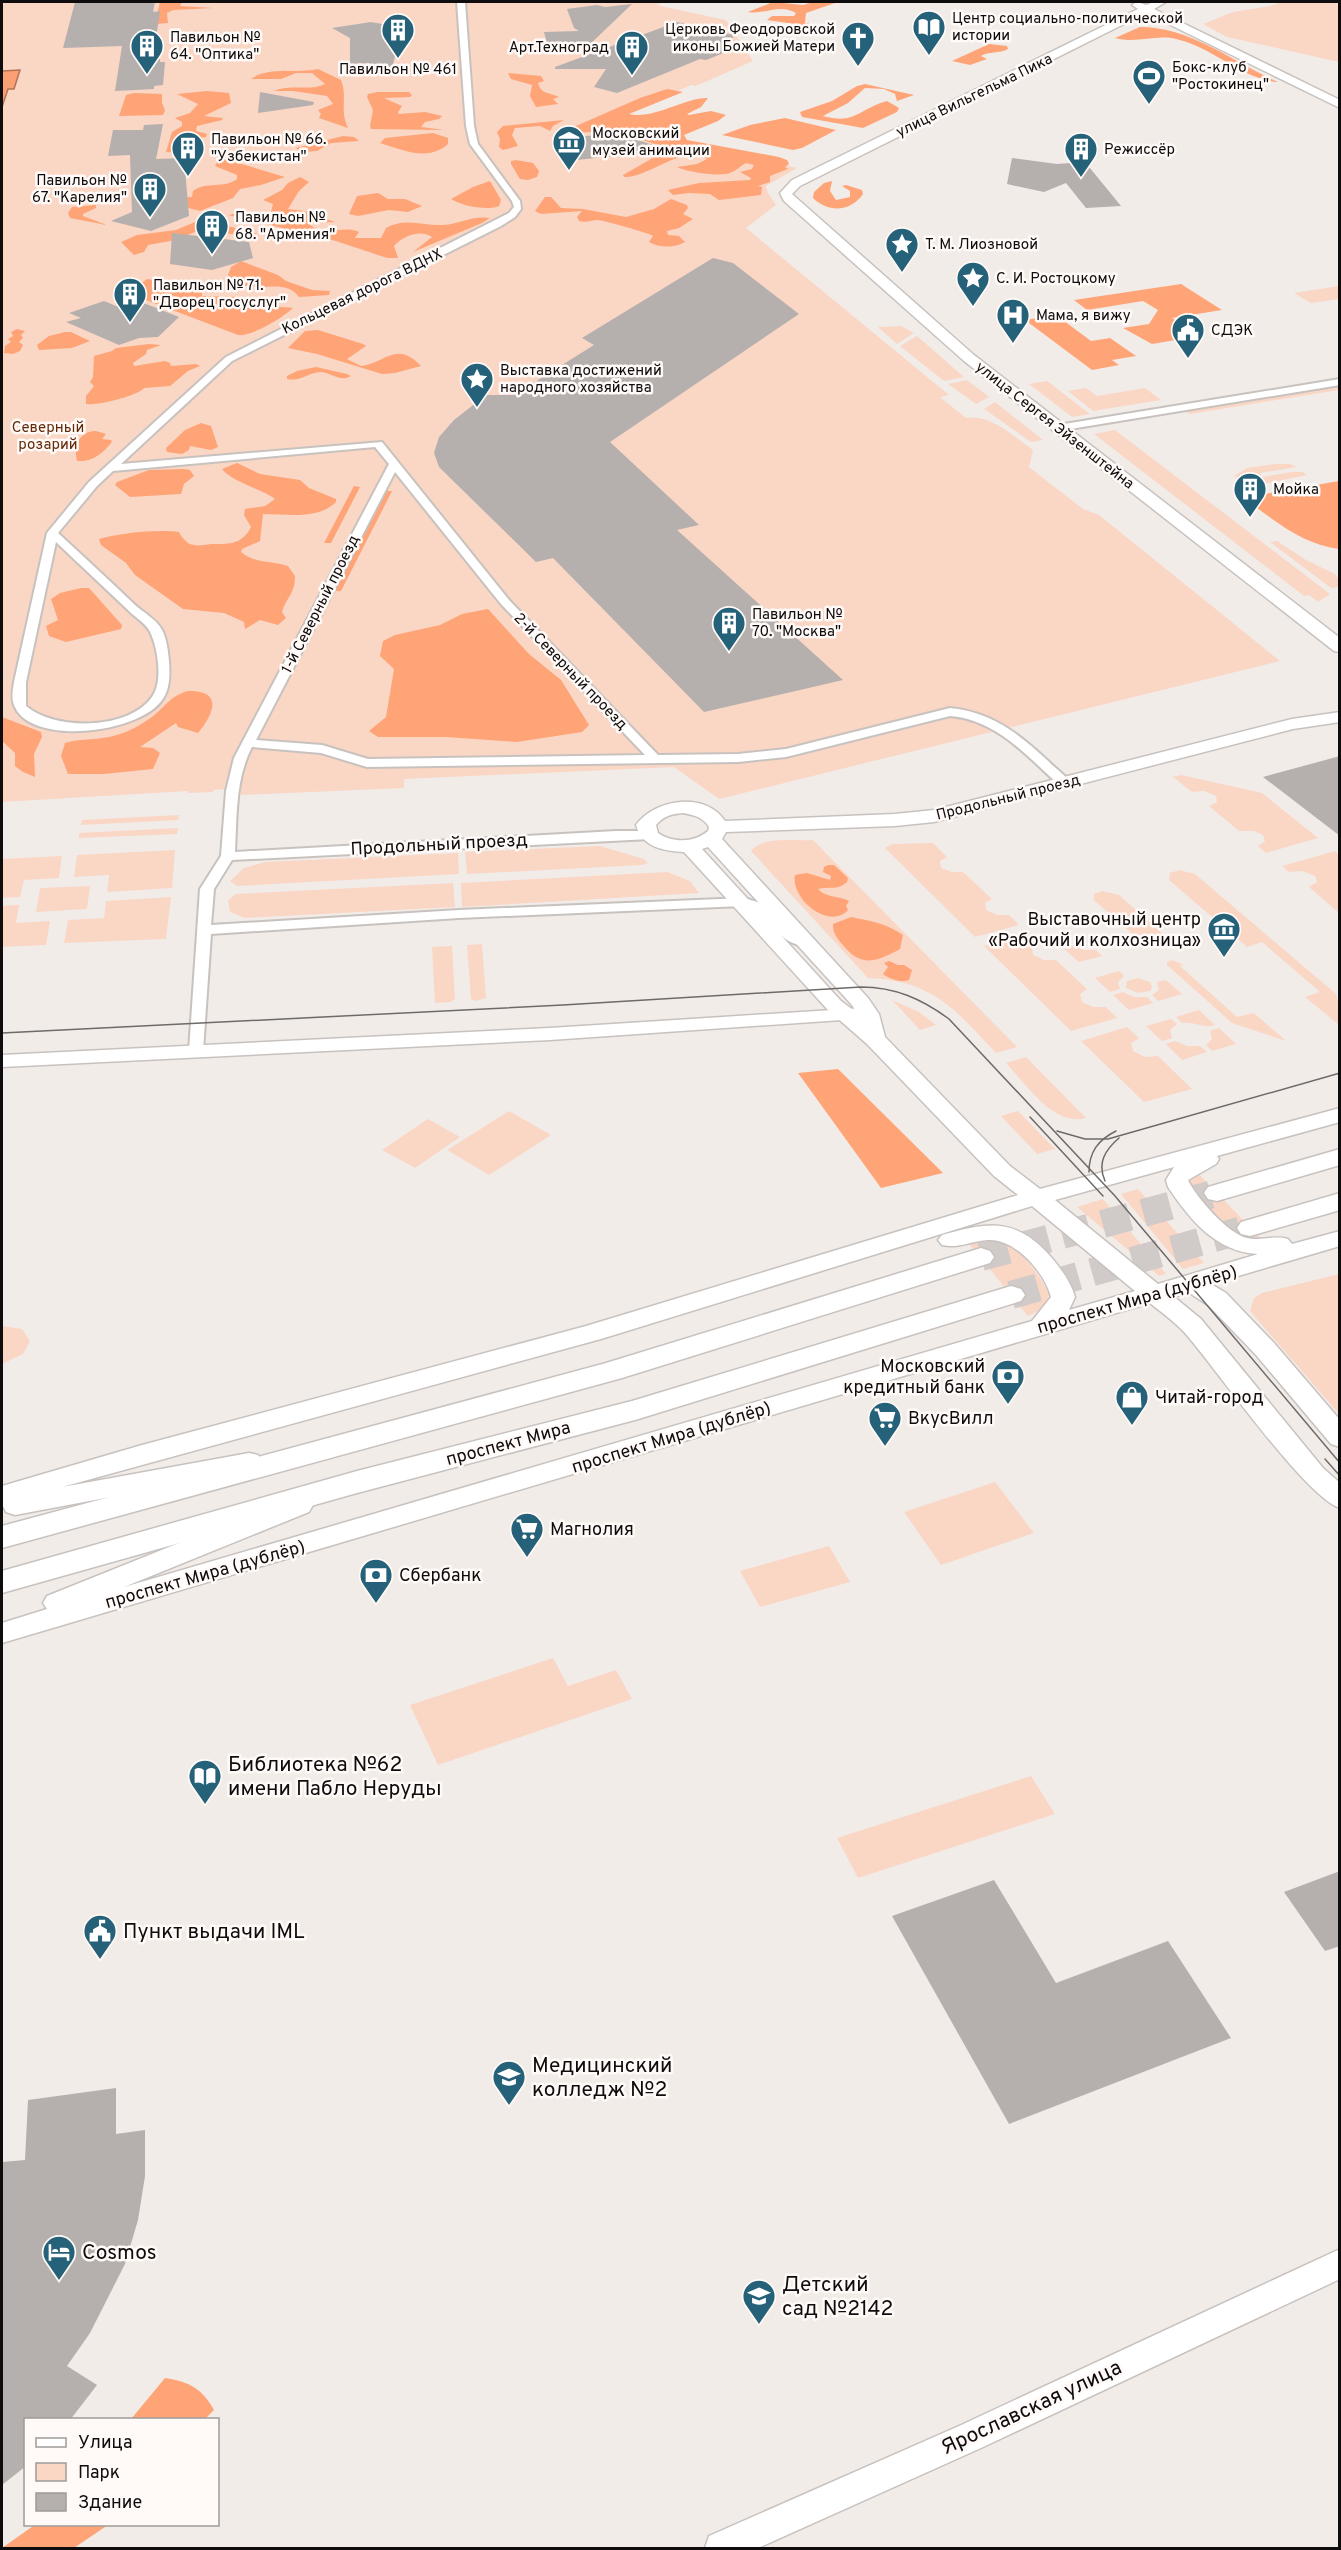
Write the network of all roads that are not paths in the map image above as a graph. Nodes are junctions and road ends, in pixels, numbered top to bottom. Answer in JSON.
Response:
{"nodes":[{"id":1,"x":461,"y":2,"type":"edge"},
{"id":2,"x":1129,"y":2,"type":"edge"},
{"id":3,"x":1161,"y":2,"type":"edge"},
{"id":4,"x":1147,"y":9,"type":"junction"},
{"id":5,"x":1116,"y":25,"type":"junction"},
{"id":6,"x":1183,"y":27,"type":"junction"},
{"id":7,"x":1340,"y":105,"type":"edge"},
{"id":8,"x":788,"y":189,"type":"joint"},
{"id":9,"x":1340,"y":382,"type":"edge"},
{"id":10,"x":1058,"y":428,"type":"junction"},
{"id":11,"x":393,"y":465,"type":"junction"},
{"id":12,"x":110,"y":468,"type":"junction"},
{"id":13,"x":52,"y":533,"type":"junction"},
{"id":14,"x":82,"y":561,"type":"junction"},
{"id":15,"x":44,"y":562,"type":"junction"},
{"id":16,"x":1340,"y":646,"type":"edge"},
{"id":17,"x":1340,"y":705,"type":"edge"},
{"id":18,"x":1340,"y":717,"type":"edge"},
{"id":19,"x":1292,"y":724,"type":"junction"},
{"id":20,"x":248,"y":743,"type":"junction"},
{"id":21,"x":654,"y":758,"type":"junction"},
{"id":22,"x":1065,"y":783,"type":"junction"},
{"id":23,"x":802,"y":822,"type":"junction"},
{"id":24,"x":715,"y":833,"type":"junction"},
{"id":25,"x":650,"y":836,"type":"junction"},
{"id":26,"x":689,"y":846,"type":"junction"},
{"id":27,"x":228,"y":856,"type":"junction"},
{"id":28,"x":730,"y":859,"type":"junction"},
{"id":29,"x":741,"y":902,"type":"junction"},
{"id":30,"x":205,"y":930,"type":"junction"},
{"id":31,"x":809,"y":946,"type":"junction"},
{"id":32,"x":852,"y":1009,"type":"junction"},
{"id":33,"x":197,"y":1045,"type":"junction"},
{"id":34,"x":2,"y":1048,"type":"edge"},
{"id":35,"x":2,"y":1061,"type":"edge"},
{"id":36,"x":1340,"y":1115,"type":"edge"},
{"id":37,"x":1253,"y":1137,"type":"junction"},
{"id":38,"x":1340,"y":1157,"type":"edge"},
{"id":39,"x":1217,"y":1193,"type":"tunnel mouth"},
{"id":40,"x":1037,"y":1198,"type":"junction"},
{"id":41,"x":1340,"y":1201,"type":"edge"},
{"id":42,"x":1250,"y":1228,"type":"tunnel mouth"},
{"id":43,"x":1340,"y":1236,"type":"edge"},
{"id":44,"x":860,"y":1252,"type":"junction"},
{"id":45,"x":981,"y":1257,"type":"tunnel mouth"},
{"id":46,"x":1224,"y":1274,"type":"junction"},
{"id":47,"x":1145,"y":1286,"type":"junction"},
{"id":48,"x":1179,"y":1286,"type":"junction"},
{"id":49,"x":1011,"y":1295,"type":"tunnel mouth"},
{"id":50,"x":1229,"y":1314,"type":"junction"},
{"id":51,"x":1041,"y":1327,"type":"junction"},
{"id":52,"x":1340,"y":1438,"type":"edge"},
{"id":53,"x":337,"y":1446,"type":"junction"},
{"id":54,"x":357,"y":1482,"type":"junction"},
{"id":55,"x":2,"y":1495,"type":"edge"},
{"id":56,"x":1340,"y":1499,"type":"edge"},
{"id":57,"x":2,"y":1507,"type":"edge"},
{"id":58,"x":2,"y":1537,"type":"edge"},
{"id":59,"x":2,"y":1582,"type":"edge"},
{"id":60,"x":2,"y":1626,"type":"edge"},
{"id":61,"x":2,"y":1633,"type":"edge"},
{"id":62,"x":1340,"y":2262,"type":"edge"},
{"id":63,"x":721,"y":2548,"type":"edge"}],
"edges":[{"from":1,"to":12,"type":"street","name":"Кольцевая дорога ВДНХ"},
{"from":2,"to":4,"type":"main road"},
{"from":3,"to":4,"type":"main road","name":"улица Вильгельма Пика"},
{"from":4,"to":5,"type":"main road","name":"улица Вильгельма Пика"},
{"from":4,"to":6,"type":"main road"},
{"from":5,"to":6,"type":"main road"},
{"from":5,"to":8,"type":"main road","name":"улица Вильгельма Пика"},
{"from":6,"to":7,"type":"main road"},
{"from":8,"to":10,"type":"main road","name":"улица Сергея Эйзенштейна"},
{"from":9,"to":10,"type":"street"},
{"from":10,"to":16,"type":"main road","name":"улица Сергея Эйзенштейна"},
{"from":11,"to":12,"type":"street","name":"2-й Северный проезд"},
{"from":11,"to":20,"type":"street","name":"1-й Северный проезд"},
{"from":11,"to":21,"type":"street","name":"2-й Северный проезд"},
{"from":12,"to":13,"type":"street","name":"Кольцевая дорога ВДНХ"},
{"from":13,"to":14,"type":"street","name":"Кольцевая дорога ВДНХ"},
{"from":13,"to":15,"type":"street","name":"Кольцевая дорога ВДНХ"},
{"from":14,"to":15,"type":"street"},
{"from":14,"to":15,"type":"street","name":"Кольцевая дорога ВДНХ"},
{"from":17,"to":19,"type":"main road","name":"Продольный проезд"},
{"from":18,"to":19,"type":"main road","name":"Продольный проезд"},
{"from":19,"to":22,"type":"main road","name":"Продольный проезд"},
{"from":20,"to":21,"type":"street"},
{"from":20,"to":27,"type":"street","name":"1-й Северный проезд"},
{"from":21,"to":22,"type":"street"},
{"from":22,"to":23,"type":"main road","name":"Продольный проезд"},
{"from":23,"to":24,"type":"main road","name":"Продольный проезд"},
{"from":23,"to":28,"type":"main road"},
{"from":24,"to":25,"type":"main road"},
{"from":24,"to":26,"type":"main road","name":"Продольный проезд"},
{"from":24,"to":28,"type":"main road"},
{"from":25,"to":26,"type":"main road"},
{"from":25,"to":27,"type":"street","name":"Продольный проезд"},
{"from":26,"to":29,"type":"main road"},
{"from":27,"to":30,"type":"street"},
{"from":28,"to":31,"type":"main road"},
{"from":29,"to":30,"type":"street"},
{"from":29,"to":31,"type":"street"},
{"from":29,"to":32,"type":"main road"},
{"from":30,"to":33,"type":"street"},
{"from":31,"to":32,"type":"main road"},
{"from":32,"to":33,"type":"street"},
{"from":32,"to":40,"type":"main road"},
{"from":33,"to":34,"type":"street"},
{"from":33,"to":35,"type":"street"},
{"from":36,"to":37,"type":"main road"},
{"from":37,"to":40,"type":"main road"},
{"from":37,"to":43,"type":"main road"},
{"from":38,"to":39,"type":"main road"},
{"from":40,"to":44,"type":"main road"},
{"from":40,"to":47,"type":"main road"},
{"from":41,"to":42,"type":"main road"},
{"from":43,"to":46,"type":"main road","name":"проспект Мира (дублёр)"},
{"from":44,"to":51,"type":"main road"},
{"from":44,"to":55,"type":"main road"},
{"from":45,"to":53,"type":"main road"},
{"from":46,"to":48,"type":"main road","name":"проспект Мира (дублёр)"},
{"from":46,"to":50,"type":"main road"},
{"from":47,"to":48,"type":"main road","name":"проспект Мира (дублёр)"},
{"from":47,"to":51,"type":"main road","name":"проспект Мира (дублёр)"},
{"from":47,"to":56,"type":"main road"},
{"from":48,"to":50,"type":"main road"},
{"from":49,"to":54,"type":"main road","name":"проспект Мира"},
{"from":50,"to":52,"type":"main road"},
{"from":51,"to":61,"type":"main road","name":"проспект Мира (дублёр)"},
{"from":53,"to":57,"type":"main road"},
{"from":53,"to":58,"type":"main road"},
{"from":54,"to":59,"type":"main road","name":"проспект Мира"},
{"from":54,"to":60,"type":"main road"},
{"from":62,"to":63,"type":"street","name":"Ярославская улица"}]}
